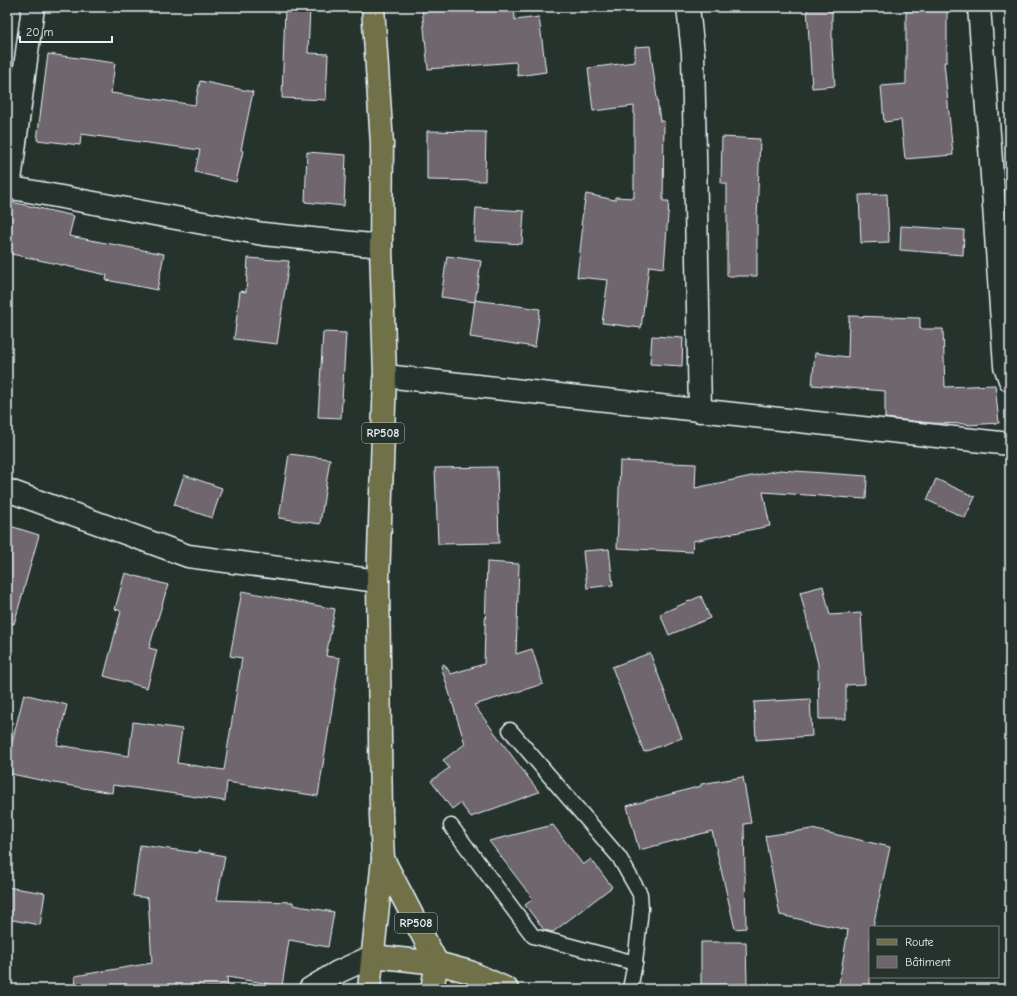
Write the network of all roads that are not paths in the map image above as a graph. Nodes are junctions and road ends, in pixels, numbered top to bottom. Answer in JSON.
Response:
{"nodes":[{"id":1,"x":33,"y":7,"type":"edge"},
{"id":2,"x":373,"y":7,"type":"edge"},
{"id":3,"x":688,"y":7,"type":"edge"},
{"id":4,"x":979,"y":7,"type":"edge"},
{"id":5,"x":8,"y":187,"type":"edge"},
{"id":6,"x":381,"y":246,"type":"junction"},
{"id":7,"x":384,"y":376,"type":"junction"},
{"id":8,"x":1010,"y":380,"type":"edge"},
{"id":9,"x":700,"y":411,"type":"junction"},
{"id":10,"x":1010,"y":444,"type":"edge"},
{"id":11,"x":7,"y":490,"type":"edge"},
{"id":12,"x":378,"y":582,"type":"junction"},
{"id":13,"x":510,"y":730,"type":"dead end"},
{"id":14,"x":451,"y":826,"type":"dead end"},
{"id":15,"x":383,"y":859,"type":"junction"},
{"id":16,"x":373,"y":956,"type":"junction"},
{"id":17,"x":635,"y":963,"type":"junction"},
{"id":18,"x":437,"y":964,"type":"junction"},
{"id":19,"x":310,"y":989,"type":"edge"},
{"id":20,"x":369,"y":989,"type":"edge"},
{"id":21,"x":432,"y":989,"type":"edge"},
{"id":22,"x":507,"y":989,"type":"edge"},
{"id":23,"x":630,"y":989,"type":"edge"}],
"edges":[{"from":1,"to":5,"type":"street"},
{"from":2,"to":6,"type":"main road","number":"RP508"},
{"from":3,"to":9,"type":"street"},
{"from":4,"to":8,"type":"street"},
{"from":5,"to":6,"type":"street"},
{"from":6,"to":7,"type":"main road","number":"RP508"},
{"from":7,"to":9,"type":"street"},
{"from":7,"to":12,"type":"main road","number":"RP508"},
{"from":9,"to":10,"type":"street"},
{"from":11,"to":12,"type":"street"},
{"from":12,"to":15,"type":"main road","number":"RP508"},
{"from":13,"to":17,"type":"lane"},
{"from":14,"to":17,"type":"lane"},
{"from":15,"to":16,"type":"main road","number":"RP508"},
{"from":15,"to":18,"type":"main road","number":"RP508"},
{"from":16,"to":18,"type":"main road"},
{"from":16,"to":19,"type":"street"},
{"from":16,"to":20,"type":"main road","number":"RP508"},
{"from":17,"to":23,"type":"lane"},
{"from":18,"to":21,"type":"main road"},
{"from":18,"to":22,"type":"main road"}]}
